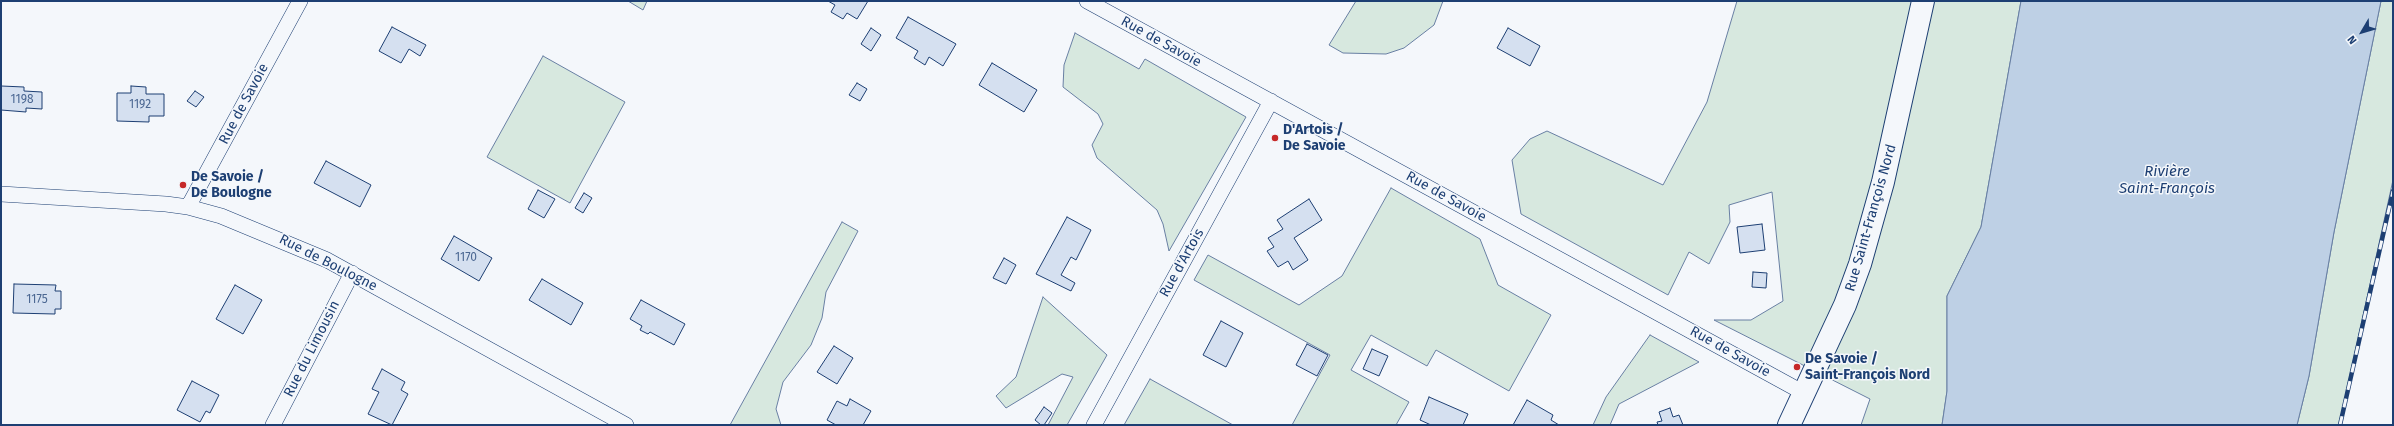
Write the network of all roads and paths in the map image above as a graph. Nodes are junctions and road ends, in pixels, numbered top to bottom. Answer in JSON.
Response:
{"nodes":[{"id":1,"x":300,"y":1,"type":"edge"},
{"id":2,"x":1087,"y":1,"type":"edge"},
{"id":3,"x":1922,"y":1,"type":"edge"},
{"id":4,"x":1271,"y":101,"type":"junction"},
{"id":5,"x":1,"y":194,"type":"edge"},
{"id":6,"x":188,"y":207,"type":"junction"},
{"id":7,"x":352,"y":273,"type":"junction"},
{"id":8,"x":1804,"y":393,"type":"junction"},
{"id":9,"x":273,"y":425,"type":"edge"},
{"id":10,"x":626,"y":425,"type":"edge"},
{"id":11,"x":1094,"y":425,"type":"edge"},
{"id":12,"x":1789,"y":425,"type":"edge"}],
"edges":[{"from":1,"to":6,"type":"street","name":"Rue de Savoie"},
{"from":2,"to":4,"type":"street","name":"Rue de Savoie"},
{"from":3,"to":8,"type":"street","name":"Rue Saint-François Nord"},
{"from":4,"to":8,"type":"street","name":"Rue de Savoie"},
{"from":4,"to":11,"type":"street","name":"Rue d'Artois"},
{"from":5,"to":6,"type":"street","name":"Rue de Boulogne"},
{"from":6,"to":7,"type":"street","name":"Rue de Boulogne"},
{"from":7,"to":9,"type":"street","name":"Rue du Limousin"},
{"from":7,"to":10,"type":"street","name":"Rue de Boulogne"},
{"from":8,"to":12,"type":"street","name":"Rue Saint-François Nord"}]}
